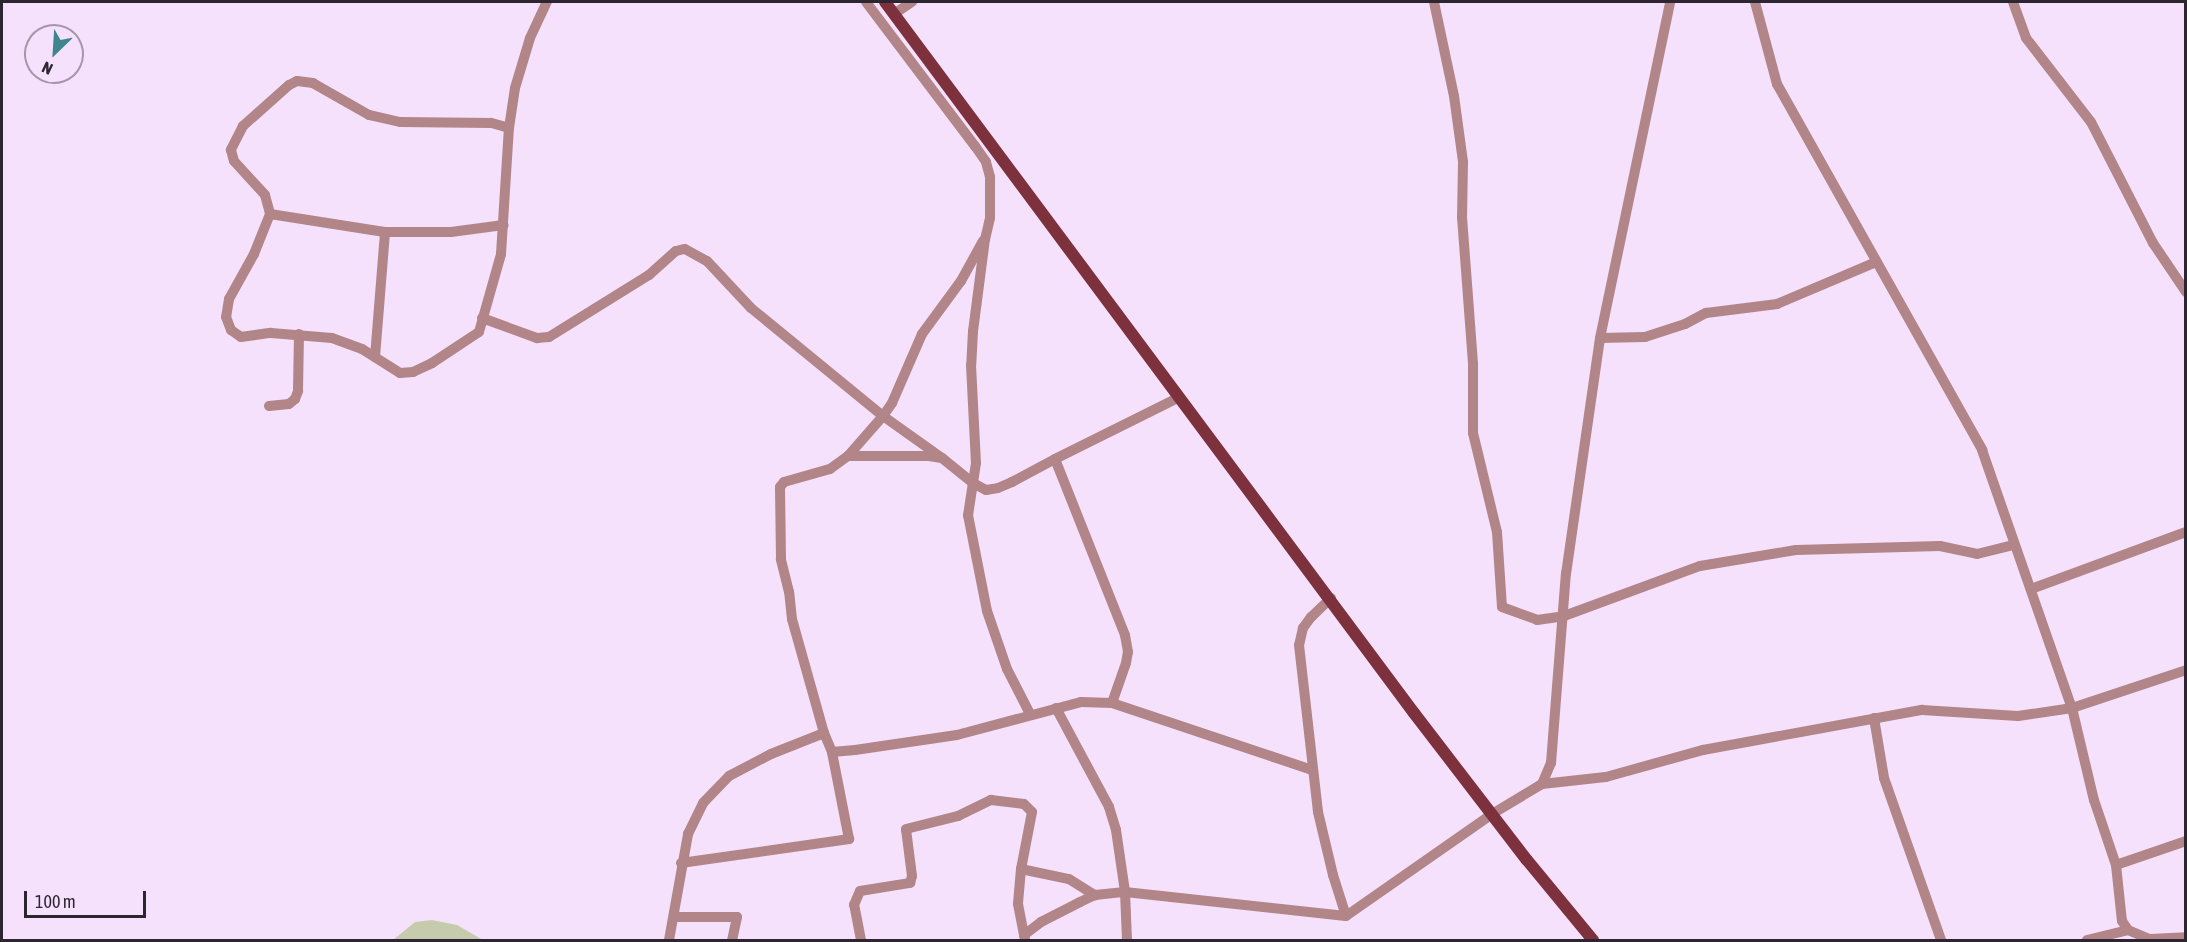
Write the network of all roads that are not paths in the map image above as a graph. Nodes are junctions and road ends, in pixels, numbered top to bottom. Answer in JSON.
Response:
{"nodes":[{"id":1,"x":547,"y":2,"type":"edge"},
{"id":2,"x":866,"y":2,"type":"edge"},
{"id":3,"x":885,"y":2,"type":"edge"},
{"id":4,"x":912,"y":2,"type":"edge"},
{"id":5,"x":1434,"y":2,"type":"edge"},
{"id":6,"x":1670,"y":2,"type":"edge"},
{"id":7,"x":1755,"y":2,"type":"edge"},
{"id":8,"x":2013,"y":2,"type":"edge"},
{"id":9,"x":894,"y":14,"type":"junction"},
{"id":10,"x":509,"y":128,"type":"junction"},
{"id":11,"x":270,"y":214,"type":"junction"},
{"id":12,"x":504,"y":225,"type":"junction"},
{"id":13,"x":385,"y":232,"type":"junction"},
{"id":14,"x":985,"y":239,"type":"junction"},
{"id":15,"x":1876,"y":262,"type":"junction"},
{"id":16,"x":2186,"y":292,"type":"edge"},
{"id":17,"x":482,"y":318,"type":"junction"},
{"id":18,"x":299,"y":334,"type":"junction"},
{"id":19,"x":1600,"y":338,"type":"junction"},
{"id":20,"x":375,"y":357,"type":"junction"},
{"id":21,"x":1178,"y":398,"type":"junction"},
{"id":22,"x":269,"y":406,"type":"dead end"},
{"id":23,"x":883,"y":417,"type":"junction"},
{"id":24,"x":848,"y":456,"type":"junction"},
{"id":25,"x":942,"y":458,"type":"junction"},
{"id":26,"x":1055,"y":459,"type":"junction"},
{"id":27,"x":973,"y":483,"type":"junction"},
{"id":28,"x":2186,"y":532,"type":"edge"},
{"id":29,"x":2014,"y":545,"type":"junction"},
{"id":30,"x":2031,"y":590,"type":"junction"},
{"id":31,"x":1331,"y":598,"type":"junction"},
{"id":32,"x":1564,"y":616,"type":"junction"},
{"id":33,"x":2186,"y":670,"type":"edge"},
{"id":34,"x":1112,"y":703,"type":"junction"},
{"id":35,"x":1056,"y":708,"type":"junction"},
{"id":36,"x":2072,"y":708,"type":"junction"},
{"id":37,"x":1030,"y":714,"type":"junction"},
{"id":38,"x":1874,"y":718,"type":"junction"},
{"id":39,"x":824,"y":733,"type":"junction"},
{"id":40,"x":832,"y":752,"type":"junction"},
{"id":41,"x":1312,"y":770,"type":"junction"},
{"id":42,"x":1542,"y":784,"type":"junction"},
{"id":43,"x":1492,"y":814,"type":"junction"},
{"id":44,"x":2186,"y":841,"type":"edge"},
{"id":45,"x":681,"y":863,"type":"junction"},
{"id":46,"x":2116,"y":865,"type":"junction"},
{"id":47,"x":1022,"y":869,"type":"junction"},
{"id":48,"x":1125,"y":892,"type":"junction"},
{"id":49,"x":1095,"y":895,"type":"junction"},
{"id":50,"x":1346,"y":916,"type":"junction"},
{"id":51,"x":674,"y":917,"type":"junction"},
{"id":52,"x":2128,"y":930,"type":"junction"},
{"id":53,"x":1025,"y":938,"type":"edge"},
{"id":54,"x":2186,"y":938,"type":"edge"},
{"id":55,"x":669,"y":940,"type":"edge"},
{"id":56,"x":732,"y":940,"type":"edge"},
{"id":57,"x":861,"y":940,"type":"edge"},
{"id":58,"x":1127,"y":940,"type":"edge"},
{"id":59,"x":1593,"y":940,"type":"edge"},
{"id":60,"x":1941,"y":940,"type":"edge"},
{"id":61,"x":2087,"y":940,"type":"edge"},
{"id":62,"x":2151,"y":940,"type":"edge"}],
"edges":[{"from":1,"to":10,"type":"street"},
{"from":2,"to":14,"type":"street"},
{"from":3,"to":9,"type":"main road"},
{"from":4,"to":9,"type":"street"},
{"from":5,"to":32,"type":"street"},
{"from":6,"to":19,"type":"street"},
{"from":7,"to":15,"type":"street"},
{"from":8,"to":16,"type":"street"},
{"from":9,"to":21,"type":"main road"},
{"from":10,"to":11,"type":"street"},
{"from":10,"to":12,"type":"street"},
{"from":11,"to":13,"type":"street"},
{"from":11,"to":18,"type":"street"},
{"from":12,"to":13,"type":"street"},
{"from":12,"to":17,"type":"street"},
{"from":13,"to":20,"type":"street"},
{"from":14,"to":23,"type":"street"},
{"from":14,"to":27,"type":"street"},
{"from":15,"to":19,"type":"street"},
{"from":15,"to":29,"type":"street"},
{"from":17,"to":20,"type":"street"},
{"from":17,"to":23,"type":"street"},
{"from":18,"to":20,"type":"street"},
{"from":18,"to":22,"type":"street"},
{"from":19,"to":32,"type":"street"},
{"from":21,"to":26,"type":"street"},
{"from":21,"to":31,"type":"main road"},
{"from":23,"to":24,"type":"street"},
{"from":23,"to":25,"type":"street"},
{"from":24,"to":25,"type":"street"},
{"from":24,"to":39,"type":"street"},
{"from":25,"to":27,"type":"street"},
{"from":26,"to":27,"type":"street"},
{"from":26,"to":34,"type":"street"},
{"from":27,"to":37,"type":"street"},
{"from":28,"to":30,"type":"street"},
{"from":29,"to":30,"type":"street"},
{"from":29,"to":32,"type":"street"},
{"from":30,"to":36,"type":"street"},
{"from":31,"to":41,"type":"street"},
{"from":31,"to":43,"type":"main road"},
{"from":32,"to":42,"type":"street"},
{"from":33,"to":36,"type":"street"},
{"from":34,"to":35,"type":"street"},
{"from":34,"to":41,"type":"street"},
{"from":35,"to":37,"type":"street"},
{"from":35,"to":48,"type":"street"},
{"from":36,"to":38,"type":"street"},
{"from":36,"to":46,"type":"street"},
{"from":37,"to":40,"type":"street"},
{"from":38,"to":42,"type":"street"},
{"from":38,"to":60,"type":"street"},
{"from":39,"to":40,"type":"street"},
{"from":39,"to":45,"type":"street"},
{"from":40,"to":45,"type":"street"},
{"from":41,"to":50,"type":"street"},
{"from":42,"to":43,"type":"street"},
{"from":43,"to":50,"type":"street"},
{"from":43,"to":59,"type":"main road"},
{"from":44,"to":46,"type":"street"},
{"from":45,"to":51,"type":"street"},
{"from":46,"to":52,"type":"street"},
{"from":47,"to":49,"type":"street"},
{"from":47,"to":53,"type":"street"},
{"from":47,"to":57,"type":"street"},
{"from":48,"to":49,"type":"street"},
{"from":48,"to":50,"type":"street"},
{"from":48,"to":58,"type":"street"},
{"from":49,"to":53,"type":"street"},
{"from":51,"to":55,"type":"street"},
{"from":51,"to":56,"type":"street"},
{"from":52,"to":61,"type":"street"},
{"from":52,"to":62,"type":"street"},
{"from":54,"to":62,"type":"street"}]}
